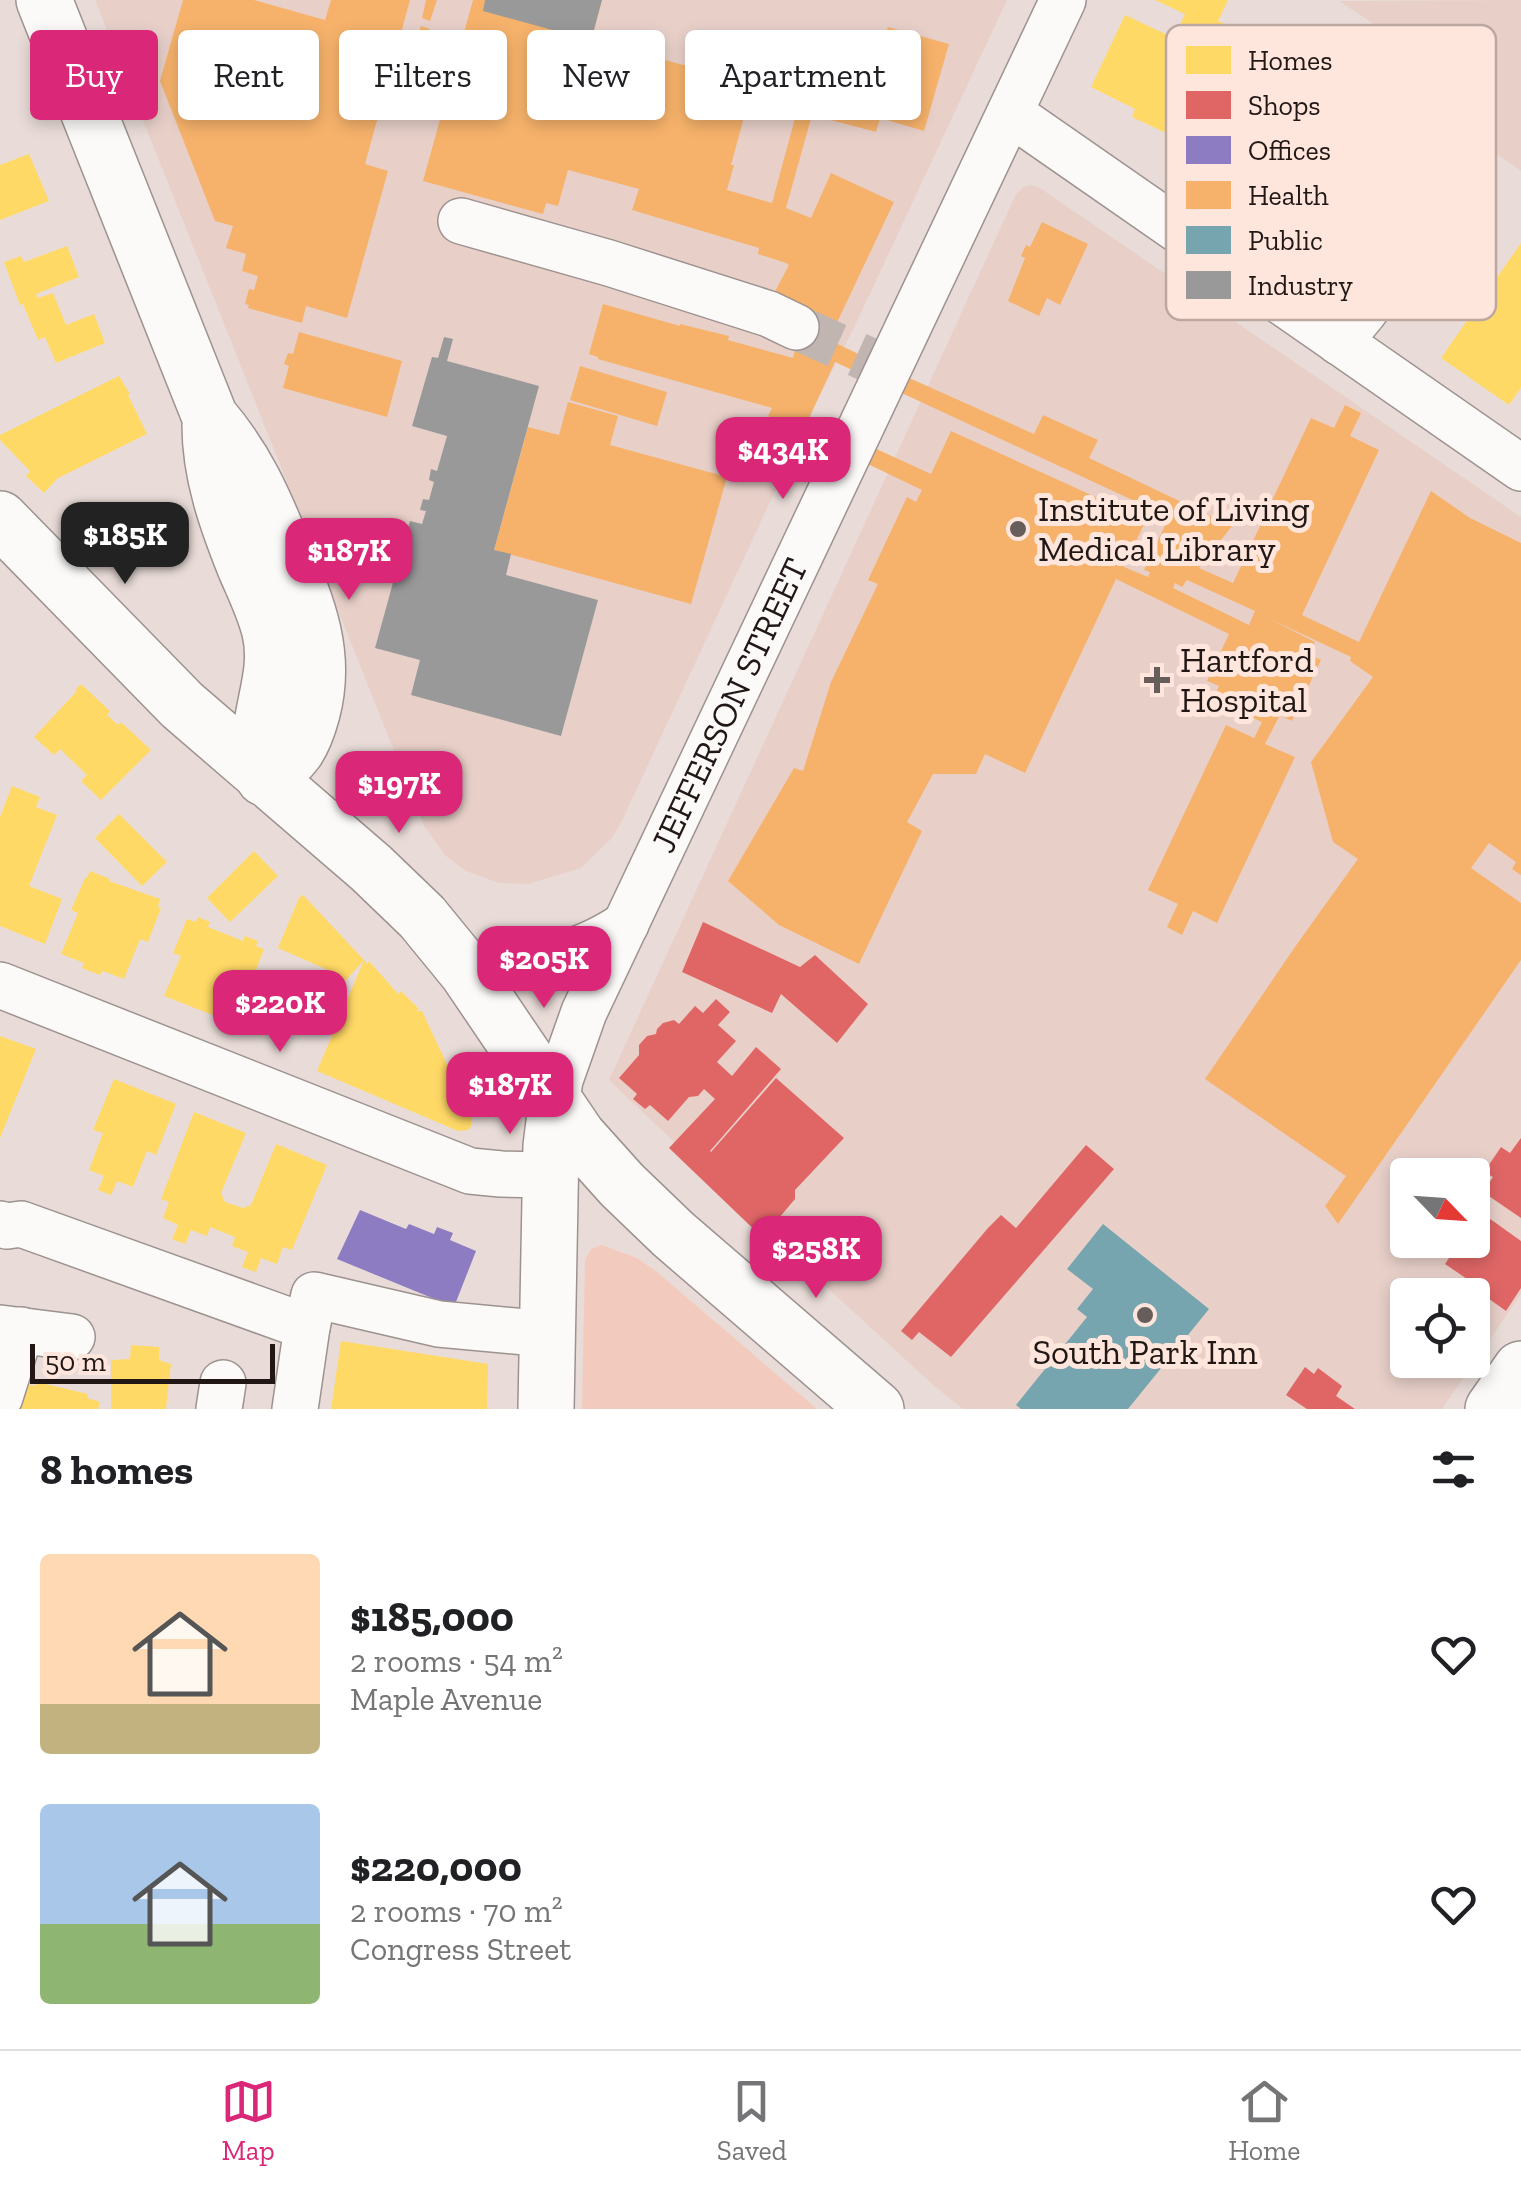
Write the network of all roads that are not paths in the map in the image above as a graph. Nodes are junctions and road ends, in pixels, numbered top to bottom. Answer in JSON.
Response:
{"nodes":[{"id":1,"x":44,"y":0,"type":"edge"},
{"id":2,"x":1063,"y":0,"type":"edge"},
{"id":3,"x":1010,"y":113,"type":"junction"},
{"id":4,"x":461,"y":220,"type":"dead end"},
{"id":5,"x":1166,"y":221,"type":"edge"},
{"id":6,"x":1308,"y":320,"type":"edge"},
{"id":7,"x":1358,"y":320,"type":"edge"},
{"id":8,"x":796,"y":327,"type":"tunnel mouth"},
{"id":9,"x":1340,"y":342,"type":"junction"},
{"id":10,"x":1521,"y":468,"type":"edge"},
{"id":11,"x":0,"y":519,"type":"edge"},
{"id":12,"x":264,"y":778,"type":"junction"},
{"id":13,"x":626,"y":924,"type":"junction"},
{"id":14,"x":462,"y":966,"type":"junction"},
{"id":15,"x":0,"y":985,"type":"edge"},
{"id":16,"x":556,"y":1106,"type":"junction"},
{"id":17,"x":550,"y":1175,"type":"junction"},
{"id":18,"x":0,"y":1224,"type":"edge"},
{"id":19,"x":307,"y":1327,"type":"junction"},
{"id":20,"x":10,"y":1329,"type":"edge"},
{"id":21,"x":547,"y":1334,"type":"junction"},
{"id":22,"x":72,"y":1336,"type":"dead end"},
{"id":23,"x":1521,"y":1370,"type":"edge"},
{"id":24,"x":0,"y":1397,"type":"edge"},
{"id":25,"x":295,"y":1409,"type":"edge"},
{"id":26,"x":546,"y":1409,"type":"edge"},
{"id":27,"x":876,"y":1409,"type":"edge"},
{"id":28,"x":1494,"y":1409,"type":"edge"}],
"edges":[{"from":1,"to":12,"type":"main road"},
{"from":2,"to":3,"type":"street","name":"JEFFERSON STREET"},
{"from":3,"to":5,"type":"street"},
{"from":3,"to":13,"type":"street","name":"JEFFERSON STREET"},
{"from":4,"to":8,"type":"street"},
{"from":6,"to":9,"type":"street"},
{"from":7,"to":9,"type":"street"},
{"from":9,"to":10,"type":"street"},
{"from":11,"to":12,"type":"main road"},
{"from":12,"to":14,"type":"main road"},
{"from":13,"to":14,"type":"street"},
{"from":13,"to":16,"type":"street","name":"JEFFERSON STREET"},
{"from":14,"to":16,"type":"main road"},
{"from":15,"to":17,"type":"street"},
{"from":16,"to":17,"type":"main road"},
{"from":16,"to":27,"type":"main road"},
{"from":17,"to":21,"type":"main road"},
{"from":18,"to":19,"type":"street"},
{"from":19,"to":21,"type":"street"},
{"from":19,"to":25,"type":"street"},
{"from":20,"to":22,"type":"street"},
{"from":20,"to":24,"type":"street"},
{"from":21,"to":26,"type":"main road"},
{"from":23,"to":28,"type":"main road"}]}
